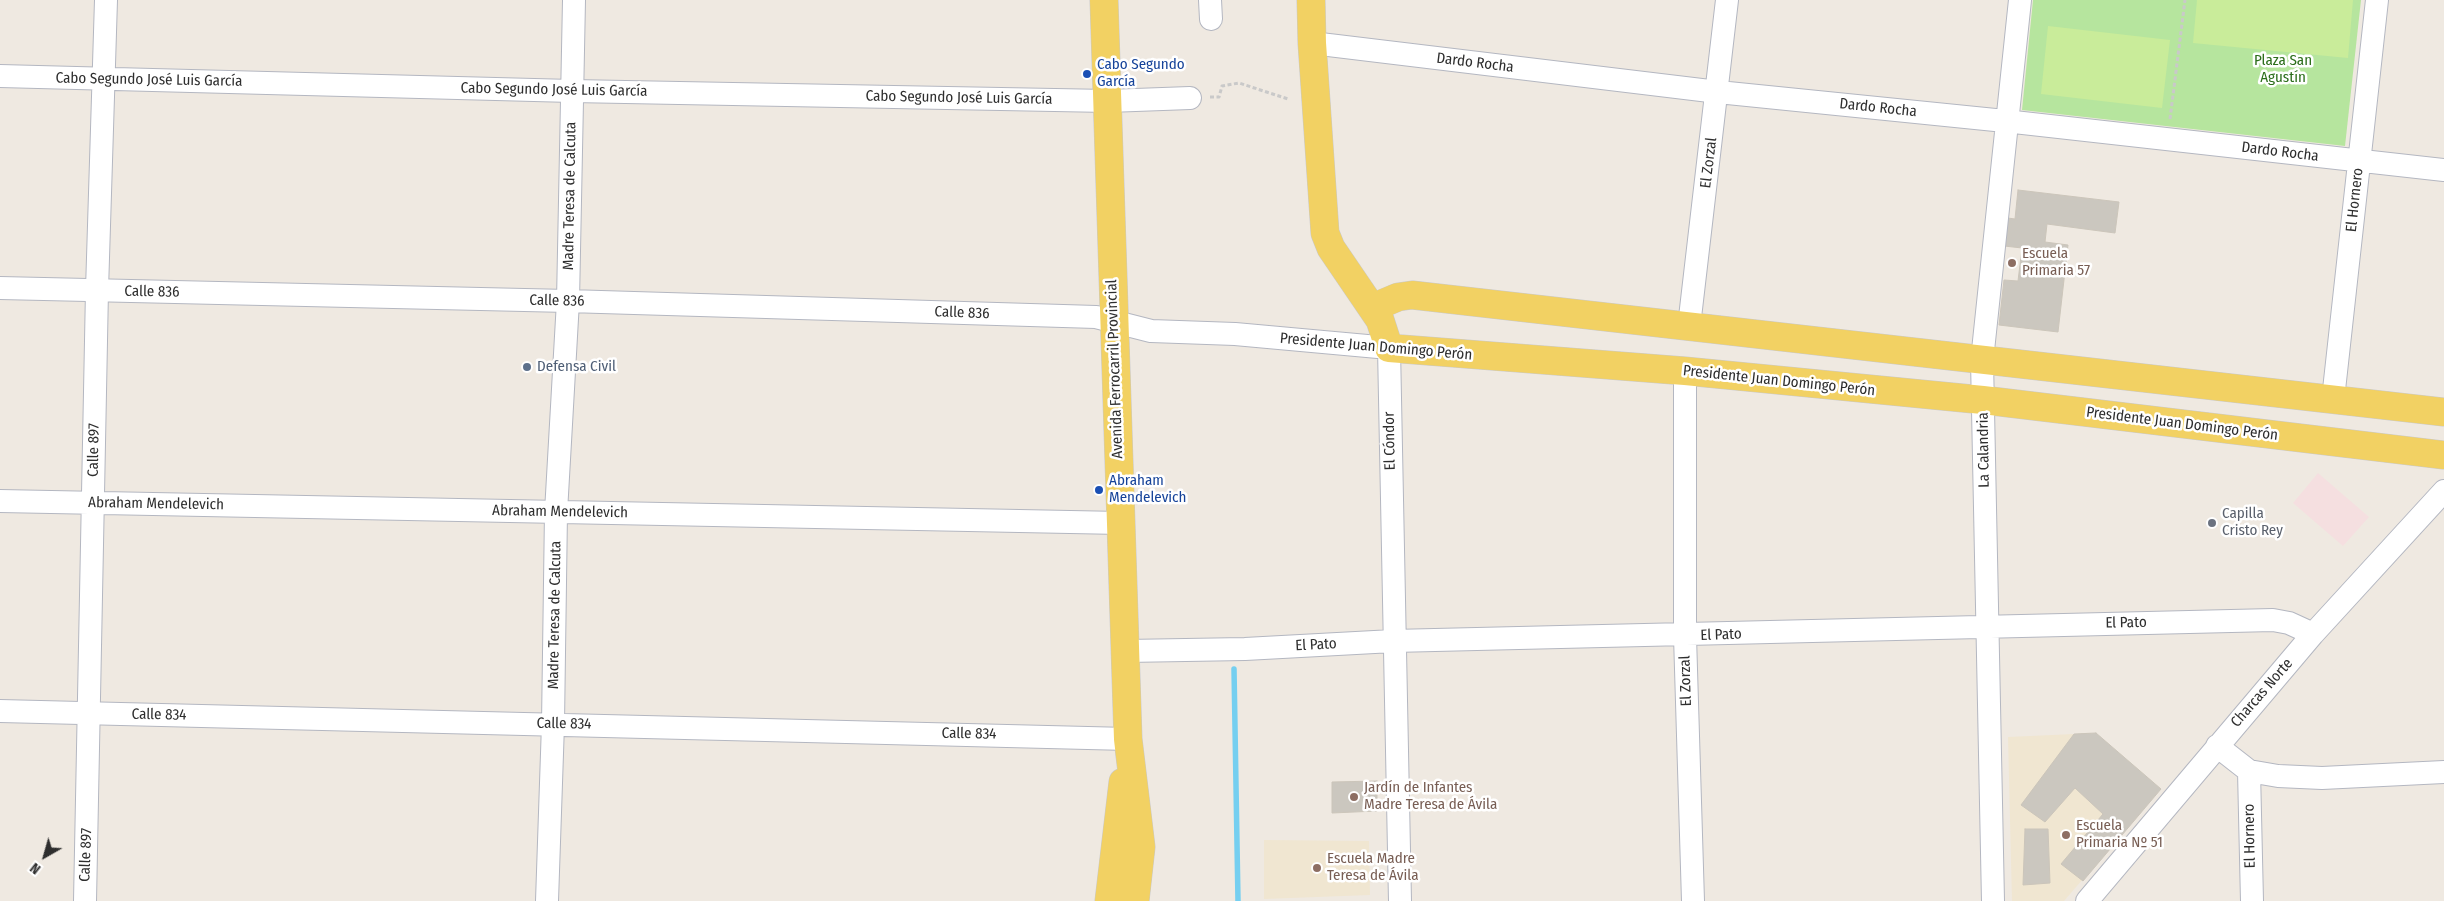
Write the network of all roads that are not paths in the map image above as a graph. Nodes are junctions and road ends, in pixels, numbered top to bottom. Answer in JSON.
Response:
{"nodes":[{"id":1,"x":106,"y":0,"type":"edge"},
{"id":2,"x":574,"y":0,"type":"edge"},
{"id":3,"x":1104,"y":0,"type":"edge"},
{"id":4,"x":1311,"y":0,"type":"edge"},
{"id":5,"x":1727,"y":0,"type":"edge"},
{"id":6,"x":2020,"y":0,"type":"edge"},
{"id":7,"x":2377,"y":0,"type":"edge"},
{"id":8,"x":1312,"y":43,"type":"junction"},
{"id":9,"x":0,"y":76,"type":"edge"},
{"id":10,"x":104,"y":79,"type":"junction"},
{"id":11,"x":572,"y":91,"type":"junction"},
{"id":12,"x":1718,"y":92,"type":"junction"},
{"id":13,"x":1190,"y":98,"type":"road end"},
{"id":14,"x":1108,"y":101,"type":"junction"},
{"id":15,"x":2005,"y":121,"type":"junction"},
{"id":16,"x":2360,"y":162,"type":"junction"},
{"id":17,"x":2444,"y":170,"type":"edge"},
{"id":18,"x":0,"y":288,"type":"edge"},
{"id":19,"x":97,"y":290,"type":"junction"},
{"id":20,"x":568,"y":301,"type":"junction"},
{"id":21,"x":1372,"y":308,"type":"junction"},
{"id":22,"x":1114,"y":322,"type":"junction"},
{"id":23,"x":1689,"y":326,"type":"junction"},
{"id":24,"x":1389,"y":348,"type":"junction"},
{"id":25,"x":1982,"y":360,"type":"junction"},
{"id":26,"x":1685,"y":371,"type":"junction"},
{"id":27,"x":2333,"y":399,"type":"junction"},
{"id":28,"x":1984,"y":400,"type":"junction"},
{"id":29,"x":2444,"y":412,"type":"edge"},
{"id":30,"x":2444,"y":455,"type":"edge"},
{"id":31,"x":2444,"y":491,"type":"edge"},
{"id":32,"x":0,"y":501,"type":"edge"},
{"id":33,"x":92,"y":502,"type":"junction"},
{"id":34,"x":556,"y":512,"type":"junction"},
{"id":35,"x":1121,"y":523,"type":"junction"},
{"id":36,"x":1987,"y":626,"type":"junction"},
{"id":37,"x":2314,"y":634,"type":"junction"},
{"id":38,"x":1685,"y":636,"type":"junction"},
{"id":39,"x":1393,"y":641,"type":"junction"},
{"id":40,"x":1126,"y":651,"type":"junction"},
{"id":41,"x":0,"y":711,"type":"edge"},
{"id":42,"x":90,"y":713,"type":"junction"},
{"id":43,"x":553,"y":724,"type":"junction"},
{"id":44,"x":1128,"y":738,"type":"junction"},
{"id":45,"x":2217,"y":746,"type":"junction"},
{"id":46,"x":2249,"y":771,"type":"junction"},
{"id":47,"x":2444,"y":772,"type":"edge"},
{"id":48,"x":85,"y":901,"type":"edge"},
{"id":49,"x":547,"y":901,"type":"edge"},
{"id":50,"x":1109,"y":901,"type":"edge"},
{"id":51,"x":1135,"y":901,"type":"edge"},
{"id":52,"x":1400,"y":901,"type":"edge"},
{"id":53,"x":1692,"y":901,"type":"edge"},
{"id":54,"x":1994,"y":901,"type":"edge"},
{"id":55,"x":2087,"y":901,"type":"edge"},
{"id":56,"x":2252,"y":901,"type":"edge"}],
"edges":[{"from":1,"to":10,"type":"street","name":"Calle 897"},
{"from":2,"to":11,"type":"street","name":"Madre Teresa de Calcuta"},
{"from":3,"to":14,"type":"main road","name":"Avenida Ferrocarril Provincial"},
{"from":4,"to":8,"type":"main road","name":"El Cóndor"},
{"from":5,"to":12,"type":"street","name":"El Zorzal"},
{"from":6,"to":15,"type":"street","name":"La Calandria"},
{"from":7,"to":16,"type":"street","name":"El Hornero"},
{"from":8,"to":12,"type":"street","name":"Dardo Rocha"},
{"from":8,"to":21,"type":"main road","name":"El Cóndor"},
{"from":9,"to":10,"type":"street","name":"Cabo Segundo José Luis García"},
{"from":10,"to":11,"type":"street","name":"Cabo Segundo José Luis García"},
{"from":10,"to":19,"type":"street","name":"Calle 897"},
{"from":11,"to":14,"type":"street","name":"Cabo Segundo José Luis García"},
{"from":11,"to":20,"type":"street","name":"Madre Teresa de Calcuta"},
{"from":12,"to":15,"type":"street","name":"Dardo Rocha"},
{"from":12,"to":23,"type":"street","name":"El Zorzal"},
{"from":13,"to":14,"type":"street","name":"Cabo Segundo José Luis García"},
{"from":14,"to":22,"type":"main road","name":"Avenida Ferrocarril Provincial"},
{"from":15,"to":16,"type":"street","name":"Dardo Rocha"},
{"from":15,"to":25,"type":"street","name":"La Calandria"},
{"from":16,"to":17,"type":"street","name":"Dardo Rocha"},
{"from":16,"to":27,"type":"street","name":"El Hornero"},
{"from":18,"to":19,"type":"street","name":"Calle 836"},
{"from":19,"to":20,"type":"street","name":"Calle 836"},
{"from":19,"to":33,"type":"street","name":"Calle 897"},
{"from":20,"to":22,"type":"street","name":"Calle 836"},
{"from":20,"to":34,"type":"street","name":"Madre Teresa de Calcuta"},
{"from":21,"to":23,"type":"main road"},
{"from":21,"to":24,"type":"main road","name":"El Cóndor"},
{"from":22,"to":24,"type":"street","name":"Presidente Juan Domingo Perón"},
{"from":22,"to":35,"type":"main road","name":"Avenida Ferrocarril Provincial"},
{"from":23,"to":25,"type":"main road"},
{"from":24,"to":26,"type":"main road","name":"Presidente Juan Domingo Perón"},
{"from":24,"to":39,"type":"street","name":"El Cóndor"},
{"from":25,"to":27,"type":"main road"},
{"from":25,"to":28,"type":"street","name":"La Calandria"},
{"from":26,"to":28,"type":"main road","name":"Presidente Juan Domingo Perón"},
{"from":26,"to":38,"type":"street","name":"El Zorzal"},
{"from":27,"to":29,"type":"main road"},
{"from":28,"to":30,"type":"main road","name":"Presidente Juan Domingo Perón"},
{"from":28,"to":36,"type":"street","name":"La Calandria"},
{"from":31,"to":37,"type":"street","name":"Charcas Norte"},
{"from":32,"to":33,"type":"street","name":"Abraham Mendelevich"},
{"from":33,"to":34,"type":"street","name":"Abraham Mendelevich"},
{"from":33,"to":42,"type":"street","name":"Calle 897"},
{"from":34,"to":35,"type":"street","name":"Abraham Mendelevich"},
{"from":34,"to":43,"type":"street","name":"Madre Teresa de Calcuta"},
{"from":35,"to":40,"type":"main road","name":"Avenida Ferrocarril Provincial"},
{"from":36,"to":37,"type":"street","name":"El Pato"},
{"from":36,"to":38,"type":"street","name":"El Pato"},
{"from":36,"to":54,"type":"street","name":"La Calandria"},
{"from":37,"to":45,"type":"street","name":"Charcas Norte"},
{"from":38,"to":39,"type":"street","name":"El Pato"},
{"from":38,"to":53,"type":"street","name":"El Zorzal"},
{"from":39,"to":40,"type":"street","name":"El Pato"},
{"from":39,"to":52,"type":"street","name":"El Cóndor"},
{"from":40,"to":44,"type":"main road","name":"Avenida Ferrocarril Provincial"},
{"from":41,"to":42,"type":"street","name":"Calle 834"},
{"from":42,"to":43,"type":"street","name":"Calle 834"},
{"from":42,"to":48,"type":"street","name":"Calle 897"},
{"from":43,"to":44,"type":"street","name":"Calle 834"},
{"from":43,"to":49,"type":"street","name":"Madre Teresa de Calcuta"},
{"from":44,"to":50,"type":"main road"},
{"from":44,"to":51,"type":"main road"},
{"from":45,"to":46,"type":"street"},
{"from":45,"to":55,"type":"street","name":"Charcas Norte"},
{"from":46,"to":47,"type":"street"},
{"from":46,"to":56,"type":"street","name":"El Hornero"}]}
